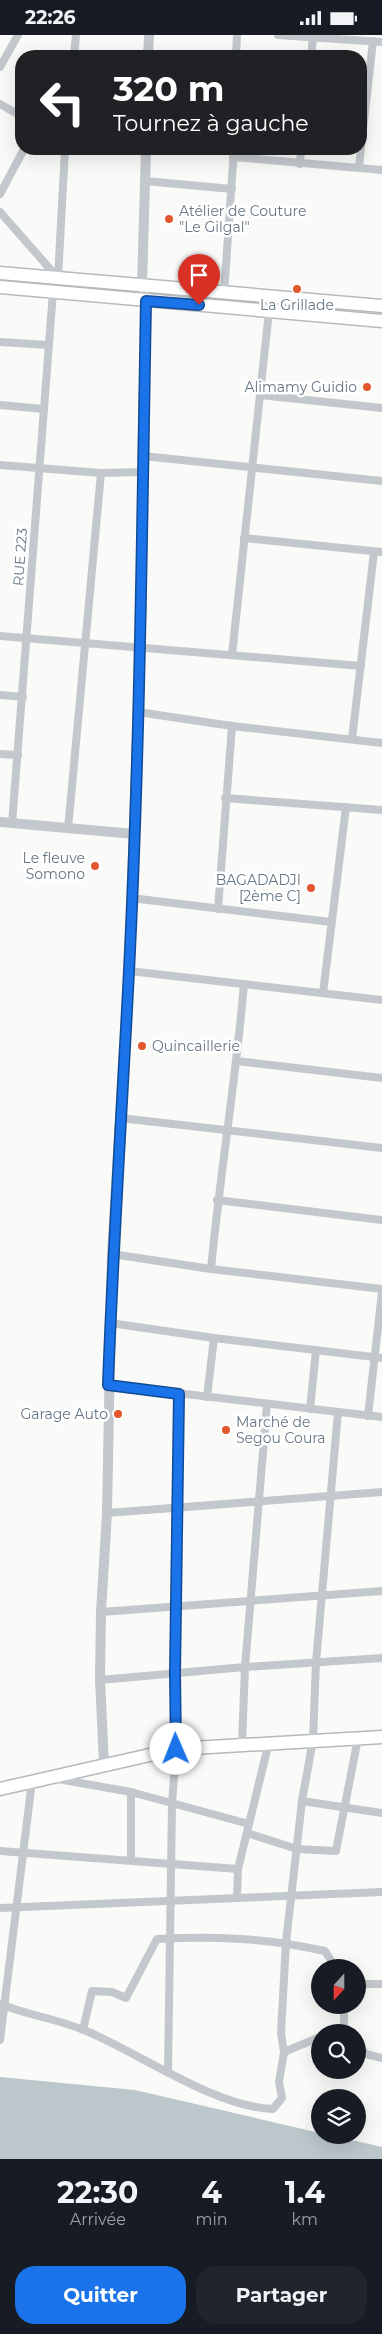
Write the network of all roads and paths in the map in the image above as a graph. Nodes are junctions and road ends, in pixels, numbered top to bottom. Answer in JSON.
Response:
{"nodes":[{"id":1,"x":18,"y":35,"type":"edge"},
{"id":2,"x":76,"y":35,"type":"edge"},
{"id":3,"x":149,"y":35,"type":"edge"},
{"id":4,"x":237,"y":35,"type":"edge"},
{"id":5,"x":278,"y":35,"type":"edge"},
{"id":6,"x":314,"y":37,"type":"junction"},
{"id":7,"x":373,"y":41,"type":"junction"},
{"id":8,"x":382,"y":42,"type":"edge"},
{"id":9,"x":75,"y":50,"type":"edge"},
{"id":10,"x":148,"y":50,"type":"edge"},
{"id":11,"x":236,"y":50,"type":"edge"},
{"id":12,"x":312,"y":50,"type":"edge"},
{"id":13,"x":0,"y":67,"type":"edge"},
{"id":14,"x":367,"y":94,"type":"edge"},
{"id":15,"x":0,"y":104,"type":"edge"},
{"id":16,"x":15,"y":112,"type":"edge"},
{"id":17,"x":21,"y":155,"type":"edge"},
{"id":18,"x":65,"y":155,"type":"edge"},
{"id":19,"x":146,"y":155,"type":"edge"},
{"id":20,"x":234,"y":155,"type":"edge"},
{"id":21,"x":246,"y":155,"type":"edge"},
{"id":22,"x":301,"y":155,"type":"edge"},
{"id":23,"x":360,"y":155,"type":"edge"},
{"id":24,"x":300,"y":164,"type":"junction"},
{"id":25,"x":359,"y":167,"type":"junction"},
{"id":26,"x":382,"y":170,"type":"edge"},
{"id":27,"x":145,"y":181,"type":"junction"},
{"id":28,"x":232,"y":189,"type":"junction"},
{"id":29,"x":0,"y":194,"type":"edge"},
{"id":30,"x":0,"y":212,"type":"edge"},
{"id":31,"x":0,"y":273,"type":"edge"},
{"id":32,"x":58,"y":278,"type":"junction"},
{"id":33,"x":142,"y":285,"type":"junction"},
{"id":34,"x":0,"y":287,"type":"edge"},
{"id":35,"x":53,"y":292,"type":"junction"},
{"id":36,"x":224,"y":294,"type":"junction"},
{"id":37,"x":146,"y":301,"type":"junction"},
{"id":38,"x":382,"y":306,"type":"edge"},
{"id":39,"x":268,"y":311,"type":"junction"},
{"id":40,"x":382,"y":321,"type":"edge"},
{"id":41,"x":0,"y":342,"type":"edge"},
{"id":42,"x":48,"y":345,"type":"junction"},
{"id":43,"x":260,"y":395,"type":"junction"},
{"id":44,"x":0,"y":405,"type":"edge"},
{"id":45,"x":382,"y":408,"type":"edge"},
{"id":46,"x":44,"y":409,"type":"junction"},
{"id":47,"x":143,"y":456,"type":"junction"},
{"id":48,"x":0,"y":465,"type":"edge"},
{"id":49,"x":252,"y":468,"type":"junction"},
{"id":50,"x":40,"y":469,"type":"junction"},
{"id":51,"x":142,"y":472,"type":"junction"},
{"id":52,"x":101,"y":473,"type":"junction"},
{"id":53,"x":382,"y":481,"type":"edge"},
{"id":54,"x":244,"y":538,"type":"junction"},
{"id":55,"x":378,"y":552,"type":"edge"},
{"id":56,"x":0,"y":636,"type":"edge"},
{"id":57,"x":27,"y":638,"type":"junction"},
{"id":58,"x":83,"y":643,"type":"junction"},
{"id":59,"x":140,"y":647,"type":"junction"},
{"id":60,"x":232,"y":655,"type":"junction"},
{"id":61,"x":361,"y":666,"type":"junction"},
{"id":62,"x":0,"y":695,"type":"edge"},
{"id":63,"x":23,"y":697,"type":"junction"},
{"id":64,"x":138,"y":712,"type":"junction"},
{"id":65,"x":232,"y":726,"type":"junction"},
{"id":66,"x":352,"y":739,"type":"junction"},
{"id":67,"x":382,"y":743,"type":"edge"},
{"id":68,"x":0,"y":754,"type":"edge"},
{"id":69,"x":18,"y":755,"type":"junction"},
{"id":70,"x":225,"y":798,"type":"junction"},
{"id":71,"x":346,"y":807,"type":"junction"},
{"id":72,"x":382,"y":810,"type":"edge"},
{"id":73,"x":0,"y":822,"type":"edge"},
{"id":74,"x":12,"y":823,"type":"junction"},
{"id":75,"x":68,"y":829,"type":"junction"},
{"id":76,"x":134,"y":834,"type":"junction"},
{"id":77,"x":131,"y":898,"type":"junction"},
{"id":78,"x":218,"y":909,"type":"junction"},
{"id":79,"x":331,"y":923,"type":"junction"},
{"id":80,"x":129,"y":971,"type":"junction"},
{"id":81,"x":244,"y":984,"type":"junction"},
{"id":82,"x":323,"y":993,"type":"junction"},
{"id":83,"x":382,"y":1000,"type":"edge"},
{"id":84,"x":237,"y":1061,"type":"junction"},
{"id":85,"x":382,"y":1078,"type":"edge"},
{"id":86,"x":120,"y":1118,"type":"junction"},
{"id":87,"x":229,"y":1131,"type":"junction"},
{"id":88,"x":382,"y":1148,"type":"edge"},
{"id":89,"x":217,"y":1200,"type":"junction"},
{"id":90,"x":382,"y":1220,"type":"edge"},
{"id":91,"x":112,"y":1254,"type":"junction"},
{"id":92,"x":211,"y":1269,"type":"junction"},
{"id":93,"x":382,"y":1290,"type":"edge"},
{"id":94,"x":110,"y":1323,"type":"junction"},
{"id":95,"x":214,"y":1338,"type":"junction"},
{"id":96,"x":316,"y":1350,"type":"junction"},
{"id":97,"x":378,"y":1357,"type":"edge"},
{"id":98,"x":108,"y":1385,"type":"junction"},
{"id":99,"x":179,"y":1394,"type":"junction"},
{"id":100,"x":207,"y":1397,"type":"junction"},
{"id":101,"x":267,"y":1404,"type":"junction"},
{"id":102,"x":310,"y":1409,"type":"junction"},
{"id":103,"x":338,"y":1412,"type":"junction"},
{"id":104,"x":368,"y":1415,"type":"junction"},
{"id":105,"x":382,"y":1417,"type":"edge"},
{"id":106,"x":382,"y":1492,"type":"edge"},
{"id":107,"x":331,"y":1496,"type":"junction"},
{"id":108,"x":259,"y":1502,"type":"junction"},
{"id":109,"x":177,"y":1508,"type":"junction"},
{"id":110,"x":107,"y":1513,"type":"junction"},
{"id":111,"x":382,"y":1591,"type":"edge"},
{"id":112,"x":322,"y":1595,"type":"junction"},
{"id":113,"x":251,"y":1601,"type":"junction"},
{"id":114,"x":176,"y":1606,"type":"junction"},
{"id":115,"x":101,"y":1612,"type":"junction"},
{"id":116,"x":382,"y":1658,"type":"edge"},
{"id":117,"x":316,"y":1662,"type":"junction"},
{"id":118,"x":245,"y":1667,"type":"junction"},
{"id":119,"x":175,"y":1673,"type":"junction"},
{"id":120,"x":100,"y":1680,"type":"junction"},
{"id":121,"x":382,"y":1737,"type":"edge"},
{"id":122,"x":358,"y":1738,"type":"junction"},
{"id":123,"x":312,"y":1739,"type":"junction"},
{"id":124,"x":270,"y":1742,"type":"junction"},
{"id":125,"x":242,"y":1744,"type":"junction"},
{"id":126,"x":176,"y":1749,"type":"junction"},
{"id":127,"x":104,"y":1764,"type":"junction"},
{"id":128,"x":51,"y":1777,"type":"junction"},
{"id":129,"x":32,"y":1781,"type":"junction"},
{"id":130,"x":0,"y":1789,"type":"edge"},
{"id":131,"x":131,"y":1792,"type":"junction"},
{"id":132,"x":302,"y":1801,"type":"junction"},
{"id":133,"x":172,"y":1803,"type":"junction"},
{"id":134,"x":345,"y":1807,"type":"junction"},
{"id":135,"x":382,"y":1813,"type":"edge"},
{"id":136,"x":250,"y":1824,"type":"junction"},
{"id":137,"x":247,"y":1833,"type":"junction"},
{"id":138,"x":297,"y":1849,"type":"junction"},
{"id":139,"x":0,"y":1851,"type":"edge"},
{"id":140,"x":23,"y":1851,"type":"junction"},
{"id":141,"x":130,"y":1860,"type":"junction"},
{"id":142,"x":171,"y":1864,"type":"junction"},
{"id":143,"x":238,"y":1869,"type":"junction"},
{"id":144,"x":382,"y":1892,"type":"edge"},
{"id":145,"x":290,"y":1896,"type":"junction"},
{"id":146,"x":237,"y":1897,"type":"junction"},
{"id":147,"x":171,"y":1901,"type":"junction"},
{"id":148,"x":17,"y":1907,"type":"junction"},
{"id":149,"x":0,"y":1908,"type":"edge"},
{"id":150,"x":170,"y":1939,"type":"junction"},
{"id":151,"x":286,"y":1942,"type":"junction"},
{"id":152,"x":330,"y":1959,"type":"edge"},
{"id":153,"x":366,"y":1984,"type":"edge"},
{"id":154,"x":382,"y":1984,"type":"edge"},
{"id":155,"x":2,"y":2005,"type":"edge"},
{"id":156,"x":84,"y":2029,"type":"junction"},
{"id":157,"x":0,"y":2040,"type":"edge"},
{"id":158,"x":311,"y":2041,"type":"edge"},
{"id":159,"x":284,"y":2052,"type":"junction"},
{"id":160,"x":366,"y":2054,"type":"edge"},
{"id":161,"x":382,"y":2058,"type":"edge"},
{"id":162,"x":168,"y":2072,"type":"junction"}],
"edges":[{"from":1,"to":13,"type":"street"},
{"from":2,"to":9,"type":"street"},
{"from":3,"to":10,"type":"street"},
{"from":4,"to":11,"type":"street"},
{"from":5,"to":6,"type":"street"},
{"from":6,"to":7,"type":"street"},
{"from":6,"to":12,"type":"street"},
{"from":7,"to":8,"type":"street"},
{"from":7,"to":14,"type":"street"},
{"from":15,"to":16,"type":"street"},
{"from":17,"to":29,"type":"street"},
{"from":18,"to":32,"type":"street"},
{"from":19,"to":27,"type":"street"},
{"from":20,"to":28,"type":"street"},
{"from":21,"to":24,"type":"street"},
{"from":22,"to":24,"type":"street"},
{"from":23,"to":25,"type":"street"},
{"from":24,"to":25,"type":"street"},
{"from":25,"to":26,"type":"street"},
{"from":27,"to":28,"type":"street"},
{"from":27,"to":33,"type":"street"},
{"from":28,"to":36,"type":"street"},
{"from":30,"to":32,"type":"street"},
{"from":31,"to":32,"type":"main road"},
{"from":32,"to":33,"type":"main road"},
{"from":33,"to":36,"type":"main road"},
{"from":33,"to":37,"type":"street"},
{"from":34,"to":35,"type":"main road"},
{"from":35,"to":37,"type":"main road"},
{"from":35,"to":42,"type":"street","name":"RUE 223"},
{"from":36,"to":38,"type":"main road"},
{"from":37,"to":39,"type":"main road"},
{"from":37,"to":47,"type":"street"},
{"from":39,"to":40,"type":"main road"},
{"from":39,"to":43,"type":"street"},
{"from":41,"to":42,"type":"street"},
{"from":42,"to":46,"type":"street","name":"RUE 223"},
{"from":43,"to":45,"type":"street"},
{"from":43,"to":49,"type":"street"},
{"from":44,"to":46,"type":"street"},
{"from":46,"to":50,"type":"street","name":"RUE 223"},
{"from":47,"to":49,"type":"street"},
{"from":47,"to":51,"type":"street"},
{"from":48,"to":50,"type":"street"},
{"from":49,"to":53,"type":"street"},
{"from":49,"to":54,"type":"street"},
{"from":50,"to":52,"type":"street"},
{"from":50,"to":57,"type":"street","name":"RUE 223"},
{"from":51,"to":52,"type":"street"},
{"from":51,"to":59,"type":"street"},
{"from":52,"to":58,"type":"street"},
{"from":54,"to":55,"type":"street"},
{"from":54,"to":60,"type":"street"},
{"from":55,"to":61,"type":"street"},
{"from":56,"to":57,"type":"street"},
{"from":57,"to":58,"type":"street"},
{"from":57,"to":63,"type":"street","name":"RUE 223"},
{"from":58,"to":59,"type":"street"},
{"from":58,"to":75,"type":"street"},
{"from":59,"to":60,"type":"street"},
{"from":59,"to":64,"type":"street"},
{"from":60,"to":61,"type":"street"},
{"from":61,"to":66,"type":"street"},
{"from":62,"to":63,"type":"street"},
{"from":63,"to":69,"type":"street","name":"RUE 223"},
{"from":64,"to":65,"type":"street"},
{"from":64,"to":76,"type":"street"},
{"from":65,"to":66,"type":"street"},
{"from":65,"to":70,"type":"street"},
{"from":66,"to":67,"type":"street"},
{"from":68,"to":69,"type":"street"},
{"from":69,"to":74,"type":"street","name":"RUE 223"},
{"from":70,"to":71,"type":"street"},
{"from":70,"to":78,"type":"street"},
{"from":71,"to":72,"type":"street"},
{"from":71,"to":79,"type":"street"},
{"from":73,"to":74,"type":"street"},
{"from":74,"to":75,"type":"street"},
{"from":75,"to":76,"type":"street"},
{"from":76,"to":77,"type":"street"},
{"from":77,"to":78,"type":"street"},
{"from":77,"to":80,"type":"street"},
{"from":78,"to":79,"type":"street"},
{"from":79,"to":82,"type":"street"},
{"from":80,"to":81,"type":"street"},
{"from":80,"to":86,"type":"street"},
{"from":81,"to":82,"type":"street"},
{"from":81,"to":84,"type":"street"},
{"from":82,"to":83,"type":"street"},
{"from":84,"to":85,"type":"street"},
{"from":84,"to":87,"type":"street"},
{"from":86,"to":87,"type":"street"},
{"from":86,"to":91,"type":"street"},
{"from":87,"to":88,"type":"street"},
{"from":87,"to":89,"type":"street"},
{"from":89,"to":90,"type":"street"},
{"from":89,"to":92,"type":"street"},
{"from":91,"to":92,"type":"street"},
{"from":91,"to":94,"type":"street"},
{"from":92,"to":93,"type":"street"},
{"from":93,"to":97,"type":"street"},
{"from":94,"to":95,"type":"street"},
{"from":94,"to":98,"type":"street"},
{"from":95,"to":96,"type":"street"},
{"from":95,"to":100,"type":"street"},
{"from":96,"to":97,"type":"street"},
{"from":96,"to":102,"type":"street"},
{"from":97,"to":104,"type":"street"},
{"from":98,"to":99,"type":"street"},
{"from":98,"to":110,"type":"street"},
{"from":99,"to":100,"type":"street"},
{"from":99,"to":109,"type":"street"},
{"from":100,"to":101,"type":"street"},
{"from":101,"to":102,"type":"street"},
{"from":101,"to":108,"type":"street"},
{"from":102,"to":103,"type":"street"},
{"from":103,"to":104,"type":"street"},
{"from":103,"to":107,"type":"street"},
{"from":104,"to":105,"type":"street"},
{"from":106,"to":107,"type":"street"},
{"from":107,"to":108,"type":"street"},
{"from":107,"to":112,"type":"street"},
{"from":108,"to":109,"type":"street"},
{"from":108,"to":113,"type":"street"},
{"from":109,"to":110,"type":"street"},
{"from":109,"to":114,"type":"street"},
{"from":110,"to":115,"type":"street"},
{"from":111,"to":112,"type":"street"},
{"from":112,"to":113,"type":"street"},
{"from":112,"to":117,"type":"street"},
{"from":113,"to":114,"type":"street"},
{"from":113,"to":118,"type":"street"},
{"from":114,"to":115,"type":"street"},
{"from":114,"to":119,"type":"street"},
{"from":115,"to":120,"type":"street"},
{"from":116,"to":117,"type":"street"},
{"from":117,"to":118,"type":"street"},
{"from":117,"to":123,"type":"street"},
{"from":118,"to":119,"type":"street"},
{"from":118,"to":125,"type":"street"},
{"from":119,"to":120,"type":"street"},
{"from":119,"to":126,"type":"street"},
{"from":120,"to":127,"type":"street"},
{"from":121,"to":122,"type":"main road"},
{"from":122,"to":123,"type":"main road"},
{"from":122,"to":134,"type":"street"},
{"from":123,"to":124,"type":"main road"},
{"from":123,"to":132,"type":"street"},
{"from":124,"to":125,"type":"main road"},
{"from":124,"to":136,"type":"street"},
{"from":125,"to":126,"type":"main road"},
{"from":126,"to":127,"type":"main road"},
{"from":126,"to":133,"type":"street"},
{"from":127,"to":128,"type":"main road"},
{"from":128,"to":129,"type":"main road"},
{"from":128,"to":131,"type":"street"},
{"from":129,"to":130,"type":"main road"},
{"from":129,"to":140,"type":"street"},
{"from":131,"to":133,"type":"street"},
{"from":131,"to":141,"type":"street"},
{"from":132,"to":134,"type":"street"},
{"from":132,"to":138,"type":"street"},
{"from":133,"to":136,"type":"street"},
{"from":133,"to":142,"type":"street"},
{"from":134,"to":135,"type":"street"},
{"from":134,"to":138,"type":"street"},
{"from":136,"to":137,"type":"street"},
{"from":137,"to":138,"type":"street"},
{"from":137,"to":143,"type":"street"},
{"from":138,"to":145,"type":"street"},
{"from":139,"to":140,"type":"street"},
{"from":140,"to":141,"type":"street"},
{"from":140,"to":148,"type":"street"},
{"from":141,"to":142,"type":"street"},
{"from":142,"to":143,"type":"street"},
{"from":142,"to":147,"type":"street"},
{"from":143,"to":146,"type":"street"},
{"from":144,"to":145,"type":"street"},
{"from":145,"to":146,"type":"street"},
{"from":145,"to":151,"type":"street"},
{"from":146,"to":147,"type":"street"},
{"from":147,"to":148,"type":"street"},
{"from":147,"to":150,"type":"street"},
{"from":148,"to":149,"type":"street"},
{"from":148,"to":155,"type":"street"},
{"from":150,"to":151,"type":"street"},
{"from":150,"to":156,"type":"street"},
{"from":150,"to":162,"type":"street"},
{"from":151,"to":152,"type":"street"},
{"from":151,"to":159,"type":"street"},
{"from":153,"to":154,"type":"street"},
{"from":155,"to":156,"type":"street"},
{"from":155,"to":157,"type":"street"},
{"from":156,"to":162,"type":"street"},
{"from":158,"to":159,"type":"street"},
{"from":159,"to":162,"type":"street"},
{"from":160,"to":161,"type":"street"}]}
